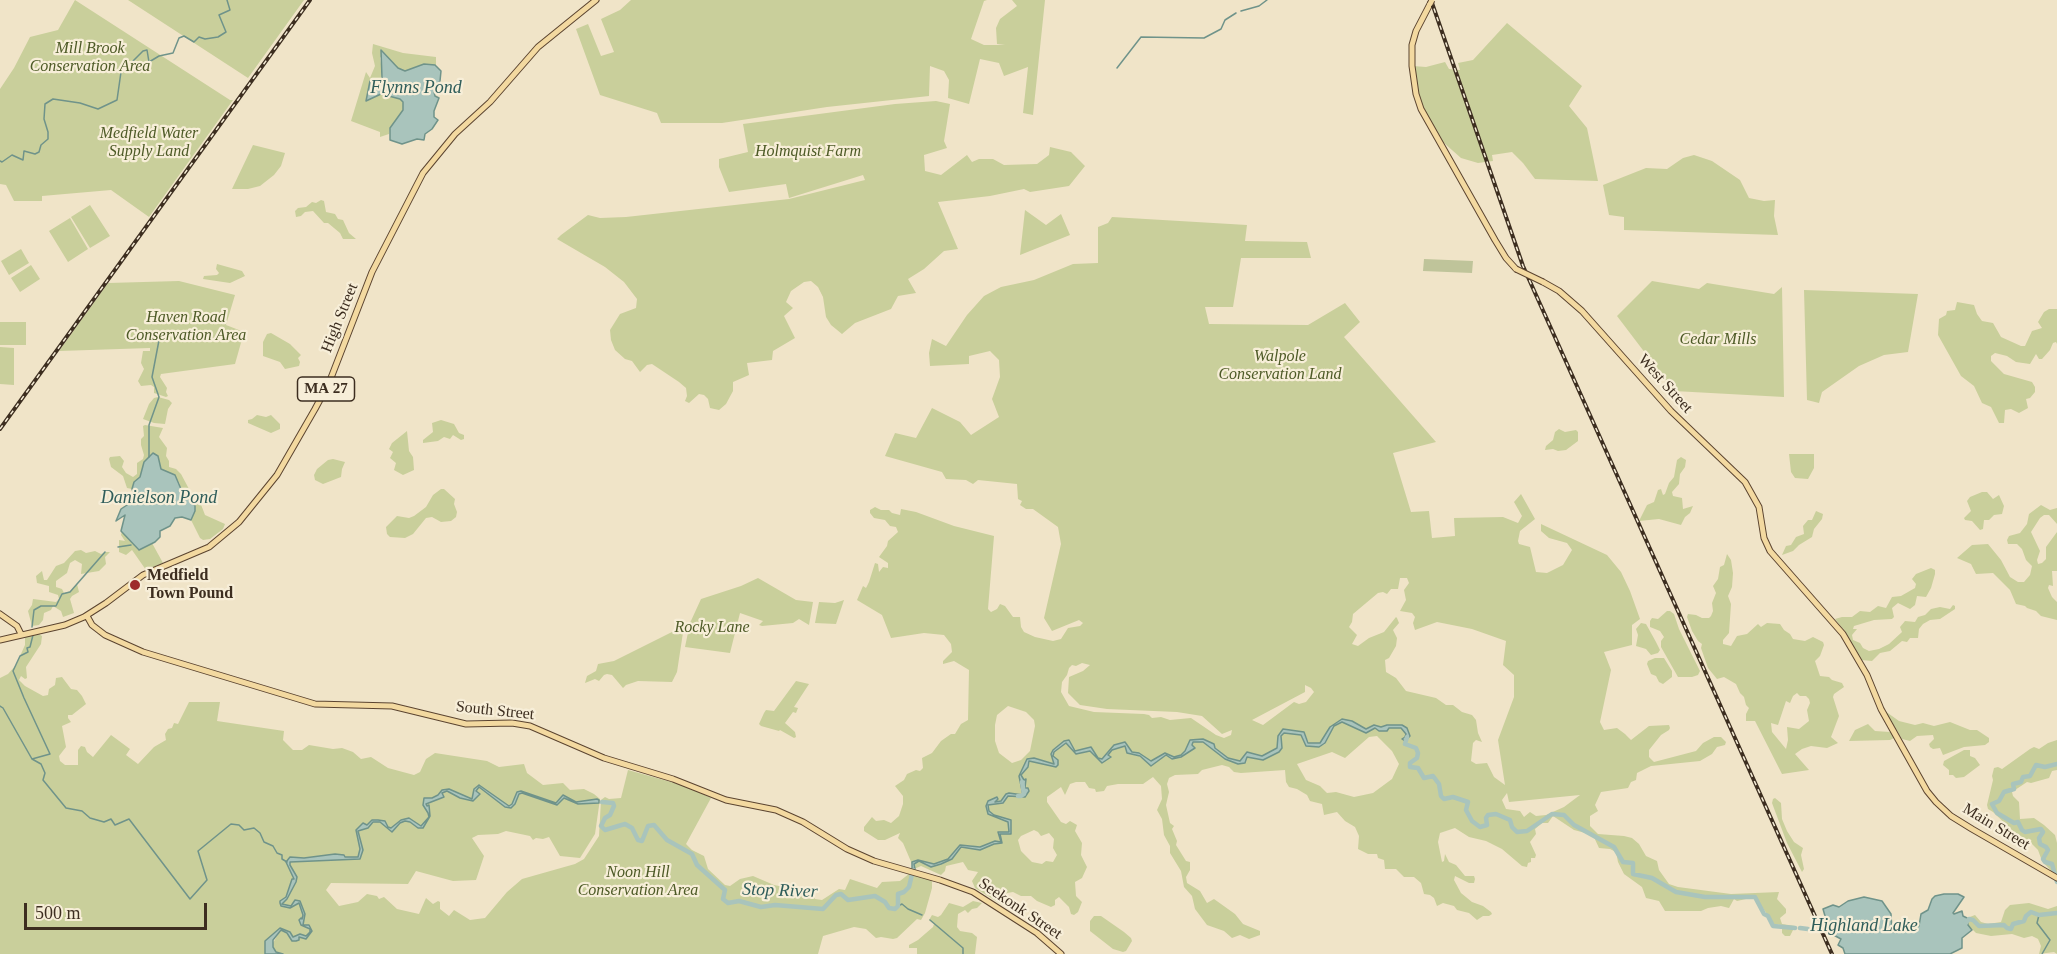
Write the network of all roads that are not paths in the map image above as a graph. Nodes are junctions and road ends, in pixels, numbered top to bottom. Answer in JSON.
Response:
{"nodes":[{"id":1,"x":596,"y":0,"type":"edge"},
{"id":2,"x":1431,"y":2,"type":"edge"},
{"id":3,"x":0,"y":614,"type":"edge"},
{"id":4,"x":87,"y":616,"type":"junction"},
{"id":5,"x":73,"y":622,"type":"junction"},
{"id":6,"x":92,"y":626,"type":"junction"},
{"id":7,"x":43,"y":629,"type":"junction"},
{"id":8,"x":21,"y":634,"type":"junction"},
{"id":9,"x":0,"y":640,"type":"edge"},
{"id":10,"x":1927,"y":791,"type":"joint"},
{"id":11,"x":2055,"y":877,"type":"edge"},
{"id":12,"x":963,"y":887,"type":"joint"},
{"id":13,"x":1061,"y":954,"type":"edge"}],
"edges":[{"from":1,"to":4,"type":"main road","name":"High Street","number":"MA 27"},
{"from":2,"to":10,"type":"main road","name":"West Street","bridge":true},
{"from":3,"to":8,"type":"main road"},
{"from":4,"to":5,"type":"main road","number":"MA 27"},
{"from":4,"to":6,"type":"main road"},
{"from":4,"to":7,"type":"main road","number":"MA 27"},
{"from":5,"to":6,"type":"main road","name":"South Street"},
{"from":5,"to":7,"type":"main road","number":"MA 27"},
{"from":6,"to":12,"type":"main road","name":"South Street"},
{"from":7,"to":8,"type":"main road","number":"MA 27"},
{"from":8,"to":9,"type":"main road","number":"MA 27"},
{"from":10,"to":11,"type":"main road","name":"Main Street"},
{"from":12,"to":13,"type":"main road","name":"Seekonk Street"}]}
